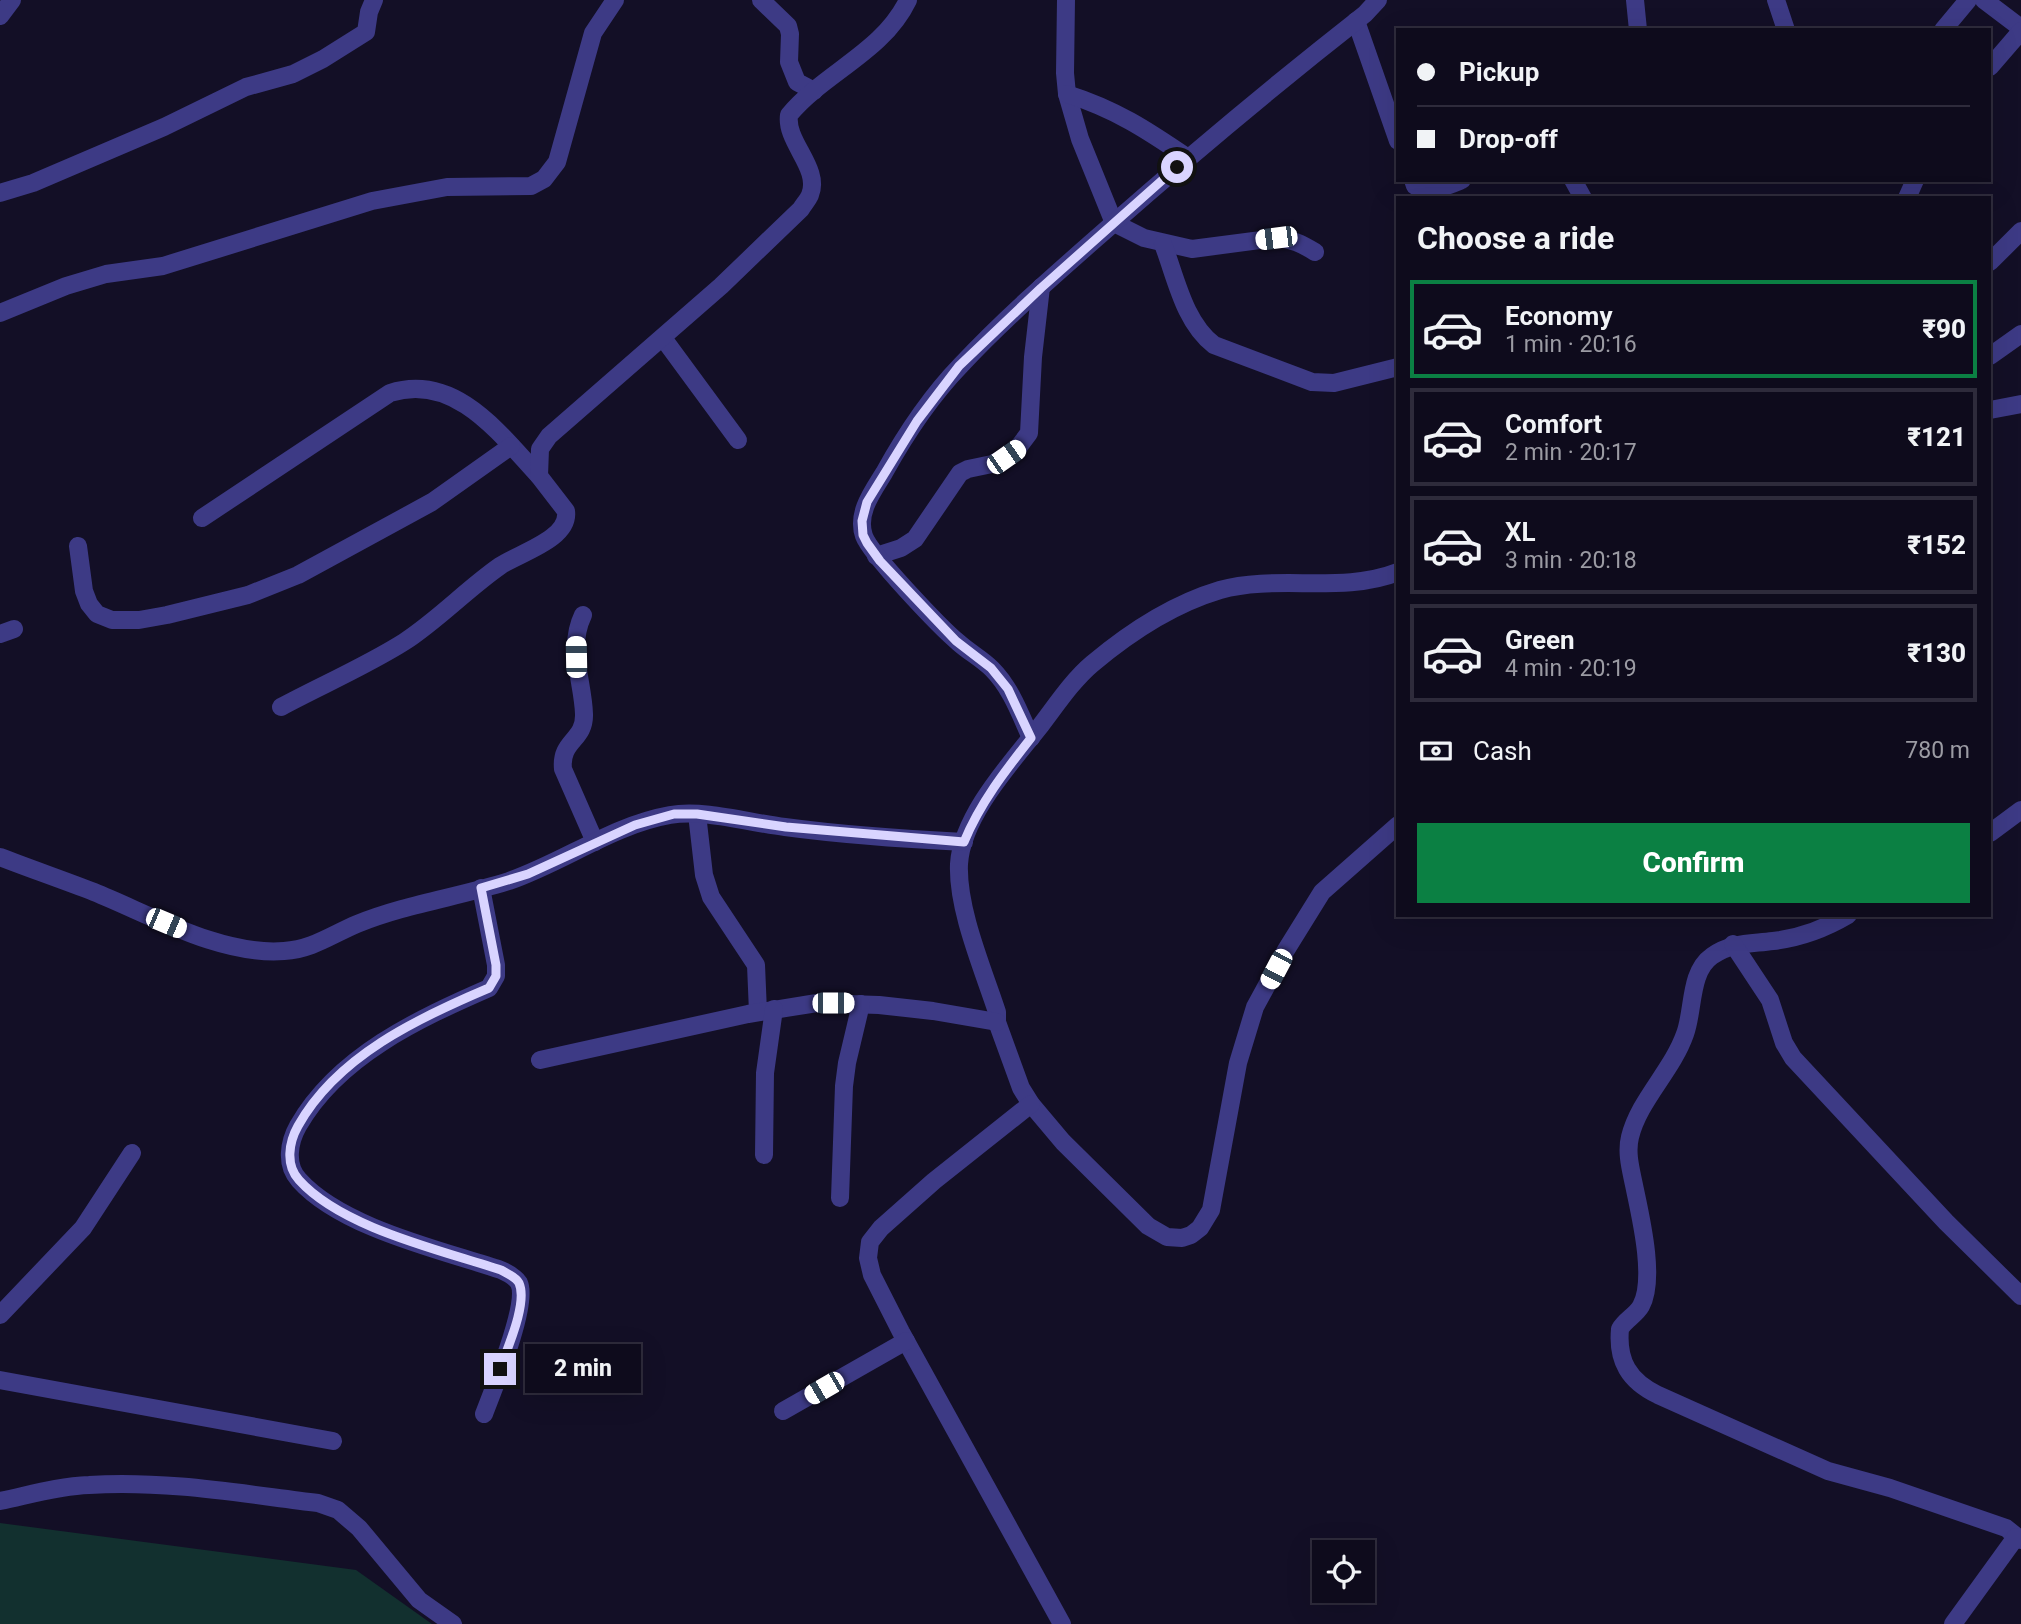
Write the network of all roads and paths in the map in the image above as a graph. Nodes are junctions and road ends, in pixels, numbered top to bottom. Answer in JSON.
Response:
{"nodes":[{"id":1,"x":12,"y":0,"type":"edge"},
{"id":2,"x":374,"y":0,"type":"edge"},
{"id":3,"x":614,"y":0,"type":"edge"},
{"id":4,"x":761,"y":0,"type":"edge"},
{"id":5,"x":908,"y":0,"type":"edge"},
{"id":6,"x":1066,"y":0,"type":"edge"},
{"id":7,"x":1378,"y":0,"type":"edge"},
{"id":8,"x":1635,"y":0,"type":"edge"},
{"id":9,"x":1776,"y":0,"type":"edge"},
{"id":10,"x":1968,"y":0,"type":"edge"},
{"id":11,"x":1984,"y":0,"type":"edge"},
{"id":12,"x":0,"y":16,"type":"edge"},
{"id":13,"x":1356,"y":22,"type":"junction"},
{"id":14,"x":1638,"y":28,"type":"edge"},
{"id":15,"x":1785,"y":28,"type":"edge"},
{"id":16,"x":1945,"y":28,"type":"edge"},
{"id":17,"x":2021,"y":29,"type":"edge"},
{"id":18,"x":1991,"y":66,"type":"edge"},
{"id":19,"x":814,"y":91,"type":"junction"},
{"id":20,"x":1067,"y":94,"type":"junction"},
{"id":21,"x":1396,"y":135,"type":"edge"},
{"id":22,"x":1188,"y":158,"type":"junction"},
{"id":23,"x":1414,"y":182,"type":"edge"},
{"id":24,"x":1457,"y":182,"type":"edge"},
{"id":25,"x":0,"y":193,"type":"edge"},
{"id":26,"x":1114,"y":223,"type":"junction"},
{"id":27,"x":2021,"y":230,"type":"edge"},
{"id":28,"x":1163,"y":244,"type":"junction"},
{"id":29,"x":1315,"y":252,"type":"dead end"},
{"id":30,"x":1991,"y":261,"type":"edge"},
{"id":31,"x":1041,"y":288,"type":"junction"},
{"id":32,"x":0,"y":313,"type":"edge"},
{"id":33,"x":2021,"y":334,"type":"edge"},
{"id":34,"x":663,"y":338,"type":"junction"},
{"id":35,"x":1991,"y":355,"type":"edge"},
{"id":36,"x":1396,"y":368,"type":"edge"},
{"id":37,"x":2021,"y":404,"type":"edge"},
{"id":38,"x":1991,"y":410,"type":"edge"},
{"id":39,"x":738,"y":440,"type":"dead end"},
{"id":40,"x":511,"y":446,"type":"junction"},
{"id":41,"x":539,"y":477,"type":"junction"},
{"id":42,"x":202,"y":518,"type":"dead end"},
{"id":43,"x":78,"y":546,"type":"dead end"},
{"id":44,"x":877,"y":556,"type":"junction"},
{"id":45,"x":1396,"y":573,"type":"edge"},
{"id":46,"x":583,"y":615,"type":"dead end"},
{"id":47,"x":281,"y":707,"type":"dead end"},
{"id":48,"x":1031,"y":738,"type":"junction"},
{"id":49,"x":2021,"y":810,"type":"edge"},
{"id":50,"x":697,"y":814,"type":"junction"},
{"id":51,"x":1396,"y":827,"type":"edge"},
{"id":52,"x":1991,"y":832,"type":"edge"},
{"id":53,"x":595,"y":842,"type":"junction"},
{"id":54,"x":964,"y":842,"type":"junction"},
{"id":55,"x":0,"y":857,"type":"edge"},
{"id":56,"x":481,"y":888,"type":"junction"},
{"id":57,"x":1845,"y":917,"type":"edge"},
{"id":58,"x":1733,"y":944,"type":"junction"},
{"id":59,"x":861,"y":1004,"type":"junction"},
{"id":60,"x":766,"y":1011,"type":"junction"},
{"id":61,"x":997,"y":1022,"type":"junction"},
{"id":62,"x":540,"y":1060,"type":"dead end"},
{"id":63,"x":1031,"y":1104,"type":"junction"},
{"id":64,"x":132,"y":1153,"type":"dead end"},
{"id":65,"x":764,"y":1155,"type":"dead end"},
{"id":66,"x":840,"y":1198,"type":"dead end"},
{"id":67,"x":2021,"y":1296,"type":"edge"},
{"id":68,"x":0,"y":1315,"type":"edge"},
{"id":69,"x":906,"y":1341,"type":"junction"},
{"id":70,"x":0,"y":1380,"type":"edge"},
{"id":71,"x":783,"y":1411,"type":"dead end"},
{"id":72,"x":484,"y":1414,"type":"dead end"},
{"id":73,"x":333,"y":1441,"type":"dead end"},
{"id":74,"x":0,"y":1501,"type":"edge"},
{"id":75,"x":2019,"y":1538,"type":"edge"},
{"id":76,"x":453,"y":1624,"type":"edge"},
{"id":77,"x":1062,"y":1624,"type":"edge"},
{"id":78,"x":1953,"y":1624,"type":"edge"}],
"edges":[{"from":1,"to":12,"type":"street"},
{"from":2,"to":25,"type":"street"},
{"from":3,"to":32,"type":"street"},
{"from":4,"to":19,"type":"street"},
{"from":5,"to":19,"type":"street"},
{"from":6,"to":20,"type":"street"},
{"from":7,"to":13,"type":"street"},
{"from":8,"to":14,"type":"street"},
{"from":9,"to":15,"type":"street"},
{"from":10,"to":16,"type":"street"},
{"from":11,"to":17,"type":"street"},
{"from":13,"to":21,"type":"street"},
{"from":13,"to":22,"type":"street"},
{"from":17,"to":18,"type":"street"},
{"from":19,"to":34,"type":"street"},
{"from":20,"to":22,"type":"street"},
{"from":20,"to":26,"type":"street"},
{"from":22,"to":26,"type":"street"},
{"from":23,"to":24,"type":"street"},
{"from":26,"to":28,"type":"street"},
{"from":26,"to":31,"type":"street"},
{"from":27,"to":30,"type":"street"},
{"from":28,"to":29,"type":"street"},
{"from":28,"to":36,"type":"street"},
{"from":31,"to":44,"type":"street"},
{"from":31,"to":44,"type":"street"},
{"from":33,"to":35,"type":"street"},
{"from":34,"to":39,"type":"street"},
{"from":34,"to":41,"type":"street"},
{"from":37,"to":38,"type":"street"},
{"from":40,"to":41,"type":"street"},
{"from":40,"to":42,"type":"street"},
{"from":40,"to":43,"type":"street"},
{"from":41,"to":47,"type":"street"},
{"from":44,"to":48,"type":"street"},
{"from":45,"to":48,"type":"street"},
{"from":46,"to":53,"type":"street"},
{"from":48,"to":54,"type":"street"},
{"from":49,"to":52,"type":"street"},
{"from":50,"to":53,"type":"street"},
{"from":50,"to":54,"type":"street"},
{"from":50,"to":60,"type":"street"},
{"from":51,"to":63,"type":"street"},
{"from":53,"to":56,"type":"street"},
{"from":54,"to":61,"type":"street"},
{"from":55,"to":56,"type":"street"},
{"from":56,"to":72,"type":"street"},
{"from":57,"to":58,"type":"street"},
{"from":58,"to":67,"type":"street"},
{"from":58,"to":75,"type":"street"},
{"from":59,"to":60,"type":"street"},
{"from":59,"to":61,"type":"street"},
{"from":59,"to":66,"type":"street"},
{"from":60,"to":62,"type":"street"},
{"from":60,"to":65,"type":"street"},
{"from":61,"to":63,"type":"street"},
{"from":63,"to":69,"type":"street"},
{"from":64,"to":68,"type":"street"},
{"from":69,"to":71,"type":"street"},
{"from":69,"to":77,"type":"street"},
{"from":70,"to":73,"type":"street"},
{"from":74,"to":76,"type":"street"},
{"from":75,"to":78,"type":"street"}]}
